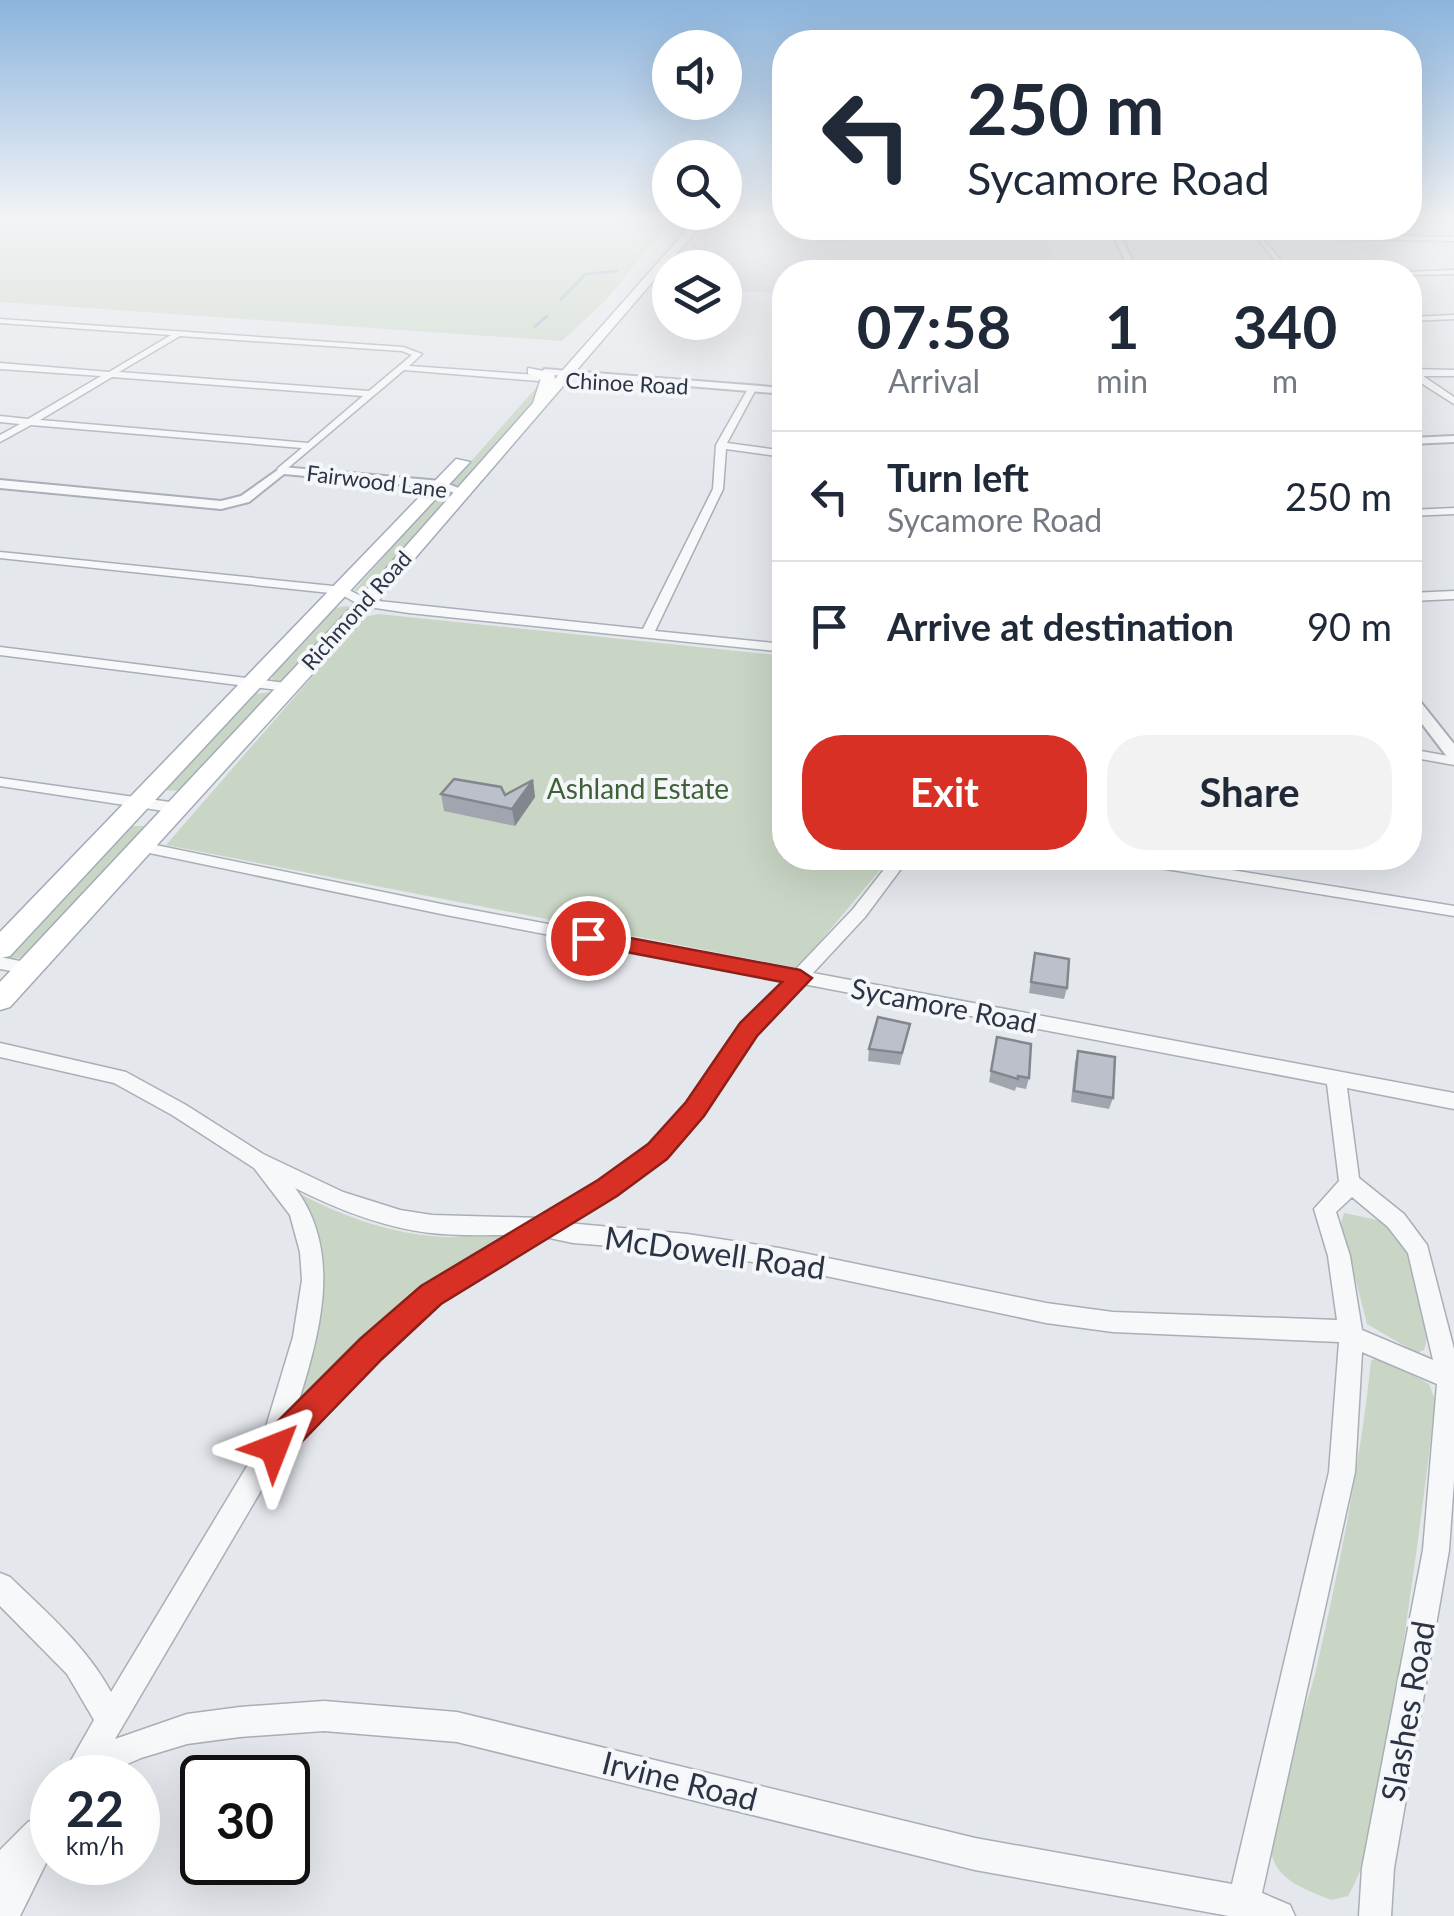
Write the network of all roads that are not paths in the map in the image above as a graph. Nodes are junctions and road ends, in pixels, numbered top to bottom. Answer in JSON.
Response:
{"nodes":[{"id":1,"x":619,"y":304,"type":"edge"},
{"id":2,"x":1454,"y":317,"type":"edge"},
{"id":3,"x":1422,"y":318,"type":"edge"},
{"id":4,"x":0,"y":321,"type":"edge"},
{"id":5,"x":178,"y":334,"type":"junction"},
{"id":6,"x":573,"y":340,"type":"dead end"},
{"id":7,"x":411,"y":360,"type":"junction"},
{"id":8,"x":0,"y":366,"type":"edge"},
{"id":9,"x":1454,"y":373,"type":"edge"},
{"id":10,"x":111,"y":374,"type":"junction"},
{"id":11,"x":553,"y":374,"type":"junction"},
{"id":12,"x":1422,"y":374,"type":"edge"},
{"id":13,"x":1422,"y":381,"type":"edge"},
{"id":14,"x":752,"y":388,"type":"junction"},
{"id":15,"x":772,"y":390,"type":"edge"},
{"id":16,"x":372,"y":394,"type":"junction"},
{"id":17,"x":1454,"y":401,"type":"edge"},
{"id":18,"x":0,"y":419,"type":"edge"},
{"id":19,"x":30,"y":422,"type":"junction"},
{"id":20,"x":0,"y":439,"type":"edge"},
{"id":21,"x":1454,"y":439,"type":"edge"},
{"id":22,"x":1422,"y":441,"type":"edge"},
{"id":23,"x":721,"y":444,"type":"junction"},
{"id":24,"x":310,"y":446,"type":"junction"},
{"id":25,"x":476,"y":446,"type":"dead end"},
{"id":26,"x":772,"y":452,"type":"edge"},
{"id":27,"x":282,"y":470,"type":"junction"},
{"id":28,"x":270,"y":480,"type":"junction"},
{"id":29,"x":0,"y":484,"type":"edge"},
{"id":30,"x":437,"y":490,"type":"junction"},
{"id":31,"x":460,"y":491,"type":"junction"},
{"id":32,"x":1454,"y":510,"type":"edge"},
{"id":33,"x":1422,"y":512,"type":"edge"},
{"id":34,"x":0,"y":554,"type":"edge"},
{"id":35,"x":342,"y":591,"type":"junction"},
{"id":36,"x":1454,"y":594,"type":"edge"},
{"id":37,"x":1422,"y":596,"type":"edge"},
{"id":38,"x":366,"y":603,"type":"junction"},
{"id":39,"x":646,"y":634,"type":"junction"},
{"id":40,"x":772,"y":647,"type":"edge"},
{"id":41,"x":0,"y":651,"type":"edge"},
{"id":42,"x":254,"y":684,"type":"junction"},
{"id":43,"x":286,"y":688,"type":"junction"},
{"id":44,"x":1422,"y":714,"type":"edge"},
{"id":45,"x":1422,"y":754,"type":"edge"},
{"id":46,"x":1454,"y":758,"type":"edge"},
{"id":47,"x":0,"y":782,"type":"edge"},
{"id":48,"x":140,"y":803,"type":"junction"},
{"id":49,"x":177,"y":808,"type":"junction"},
{"id":50,"x":141,"y":848,"type":"junction"},
{"id":51,"x":892,"y":870,"type":"edge"},
{"id":52,"x":1203,"y":870,"type":"edge"},
{"id":53,"x":1454,"y":911,"type":"edge"},
{"id":54,"x":0,"y":949,"type":"edge"},
{"id":55,"x":0,"y":963,"type":"edge"},
{"id":56,"x":28,"y":968,"type":"junction"},
{"id":57,"x":800,"y":978,"type":"junction"},
{"id":58,"x":0,"y":1000,"type":"edge"},
{"id":59,"x":0,"y":1050,"type":"edge"},
{"id":60,"x":1336,"y":1079,"type":"junction"},
{"id":61,"x":1454,"y":1101,"type":"edge"},
{"id":62,"x":256,"y":1160,"type":"junction"},
{"id":63,"x":1349,"y":1181,"type":"junction"},
{"id":64,"x":1329,"y":1204,"type":"junction"},
{"id":65,"x":1388,"y":1212,"type":"junction"},
{"id":66,"x":540,"y":1228,"type":"junction"},
{"id":67,"x":1351,"y":1336,"type":"junction"},
{"id":68,"x":1451,"y":1378,"type":"edge"},
{"id":69,"x":270,"y":1452,"type":"junction"},
{"id":70,"x":0,"y":1587,"type":"edge"},
{"id":71,"x":109,"y":1720,"type":"junction"},
{"id":72,"x":89,"y":1755,"type":"edge"},
{"id":73,"x":116,"y":1755,"type":"edge"},
{"id":74,"x":30,"y":1842,"type":"edge"},
{"id":75,"x":30,"y":1863,"type":"edge"},
{"id":76,"x":0,"y":1872,"type":"edge"},
{"id":77,"x":1244,"y":1909,"type":"edge"},
{"id":78,"x":3,"y":1916,"type":"edge"},
{"id":79,"x":1279,"y":1916,"type":"edge"},
{"id":80,"x":1375,"y":1916,"type":"edge"}],
"edges":[{"from":1,"to":11,"type":"main road","name":"Richmond Road"},
{"from":2,"to":3,"type":"street"},
{"from":4,"to":5,"type":"street"},
{"from":5,"to":7,"type":"street"},
{"from":5,"to":10,"type":"street"},
{"from":6,"to":11,"type":"main road"},
{"from":7,"to":11,"type":"street"},
{"from":7,"to":16,"type":"street"},
{"from":8,"to":10,"type":"street"},
{"from":9,"to":12,"type":"street"},
{"from":10,"to":16,"type":"street"},
{"from":10,"to":19,"type":"street"},
{"from":11,"to":14,"type":"street","name":"Chinoe Road"},
{"from":11,"to":31,"type":"main road","name":"Richmond Road"},
{"from":13,"to":17,"type":"street"},
{"from":14,"to":15,"type":"street","name":"Chinoe Road"},
{"from":14,"to":23,"type":"street"},
{"from":16,"to":24,"type":"street"},
{"from":18,"to":19,"type":"street"},
{"from":19,"to":20,"type":"street"},
{"from":19,"to":24,"type":"street"},
{"from":21,"to":22,"type":"street"},
{"from":23,"to":26,"type":"street"},
{"from":23,"to":39,"type":"street"},
{"from":24,"to":27,"type":"street"},
{"from":25,"to":30,"type":"main road","name":"Richmond Road"},
{"from":27,"to":28,"type":"street"},
{"from":27,"to":30,"type":"street","name":"Fairwood Lane"},
{"from":28,"to":29,"type":"street"},
{"from":28,"to":30,"type":"street","name":"Fairwood Lane"},
{"from":30,"to":31,"type":"street","name":"Fairwood Lane"},
{"from":30,"to":35,"type":"main road","name":"Richmond Road"},
{"from":31,"to":38,"type":"main road","name":"Richmond Road"},
{"from":32,"to":33,"type":"street"},
{"from":34,"to":35,"type":"street"},
{"from":35,"to":38,"type":"street"},
{"from":35,"to":42,"type":"main road","name":"Richmond Road"},
{"from":36,"to":37,"type":"street"},
{"from":38,"to":39,"type":"street"},
{"from":38,"to":43,"type":"main road","name":"Richmond Road"},
{"from":39,"to":40,"type":"street"},
{"from":41,"to":42,"type":"street"},
{"from":42,"to":43,"type":"street"},
{"from":42,"to":48,"type":"main road","name":"Richmond Road"},
{"from":43,"to":49,"type":"main road","name":"Richmond Road"},
{"from":44,"to":46,"type":"street"},
{"from":45,"to":46,"type":"street"},
{"from":47,"to":48,"type":"street"},
{"from":48,"to":49,"type":"street"},
{"from":48,"to":54,"type":"main road","name":"Richmond Road"},
{"from":49,"to":50,"type":"main road","name":"Richmond Road"},
{"from":50,"to":56,"type":"main road","name":"Richmond Road"},
{"from":50,"to":57,"type":"street","name":"Sycamore Road"},
{"from":51,"to":57,"type":"street"},
{"from":52,"to":53,"type":"street"},
{"from":55,"to":56,"type":"street"},
{"from":56,"to":58,"type":"main road","name":"Richmond Road"},
{"from":57,"to":60,"type":"street","name":"Sycamore Road"},
{"from":57,"to":66,"type":"street"},
{"from":59,"to":62,"type":"street","name":"McDowell Road"},
{"from":60,"to":61,"type":"street","name":"Sycamore Road"},
{"from":60,"to":63,"type":"street"},
{"from":62,"to":66,"type":"street","name":"McDowell Road"},
{"from":62,"to":69,"type":"street"},
{"from":63,"to":64,"type":"street"},
{"from":63,"to":65,"type":"street","name":"Slashes Road"},
{"from":64,"to":65,"type":"street"},
{"from":64,"to":67,"type":"street"},
{"from":65,"to":68,"type":"street","name":"Slashes Road"},
{"from":66,"to":67,"type":"street","name":"McDowell Road"},
{"from":66,"to":69,"type":"street"},
{"from":67,"to":68,"type":"street","name":"McDowell Road"},
{"from":67,"to":77,"type":"street"},
{"from":68,"to":80,"type":"street","name":"Slashes Road"},
{"from":69,"to":71,"type":"street"},
{"from":70,"to":71,"type":"street"},
{"from":71,"to":72,"type":"street"},
{"from":73,"to":77,"type":"street","name":"Irvine Road"},
{"from":74,"to":76,"type":"street"},
{"from":75,"to":78,"type":"street"},
{"from":77,"to":79,"type":"street","name":"Irvine Road"}]}
